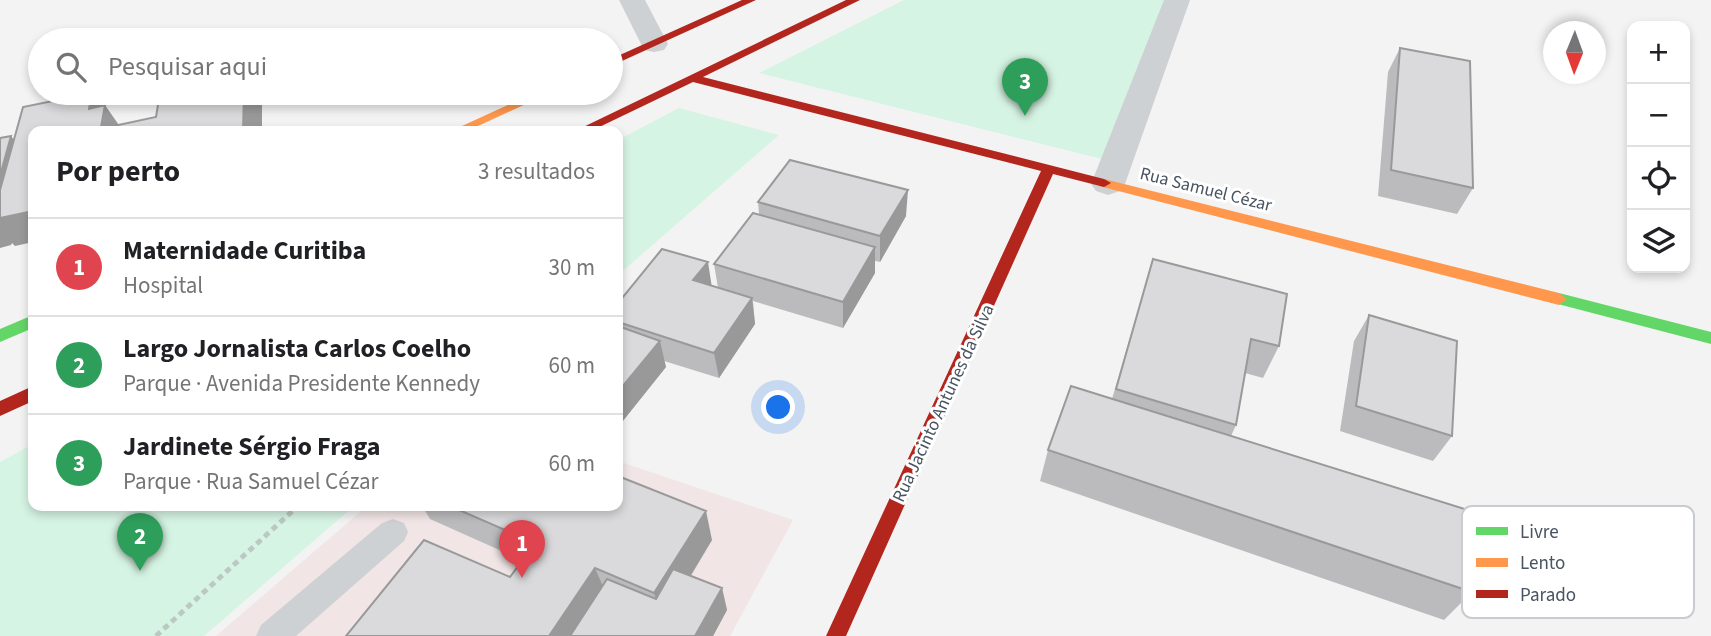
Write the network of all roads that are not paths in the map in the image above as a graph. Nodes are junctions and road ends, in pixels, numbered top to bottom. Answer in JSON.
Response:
{"nodes":[{"id":1,"x":632,"y":0,"type":"edge"},
{"id":2,"x":751,"y":0,"type":"edge"},
{"id":3,"x":855,"y":0,"type":"edge"},
{"id":4,"x":1177,"y":0,"type":"edge"},
{"id":5,"x":653,"y":44,"type":"junction"},
{"id":6,"x":623,"y":58,"type":"edge"},
{"id":7,"x":692,"y":78,"type":"junction"},
{"id":8,"x":517,"y":105,"type":"edge"},
{"id":9,"x":468,"y":126,"type":"edge"},
{"id":10,"x":591,"y":126,"type":"edge"},
{"id":11,"x":1049,"y":169,"type":"junction"},
{"id":12,"x":1108,"y":184,"type":"junction"},
{"id":13,"x":28,"y":323,"type":"edge"},
{"id":14,"x":0,"y":336,"type":"edge"},
{"id":15,"x":1711,"y":338,"type":"edge"},
{"id":16,"x":28,"y":396,"type":"edge"},
{"id":17,"x":0,"y":409,"type":"edge"},
{"id":18,"x":393,"y":532,"type":"dead end"},
{"id":19,"x":272,"y":636,"type":"edge"},
{"id":20,"x":836,"y":636,"type":"edge"}],
"edges":[{"from":1,"to":5,"type":"street"},
{"from":2,"to":5,"type":"street"},
{"from":3,"to":7,"type":"street"},
{"from":4,"to":12,"type":"street"},
{"from":5,"to":6,"type":"street"},
{"from":7,"to":10,"type":"street"},
{"from":7,"to":11,"type":"street","name":"Rua Samuel Cézar"},
{"from":8,"to":9,"type":"street"},
{"from":11,"to":12,"type":"street","name":"Rua Samuel Cézar"},
{"from":11,"to":20,"type":"street","name":"Rua Jacinto Antunes da Silva"},
{"from":12,"to":15,"type":"street","name":"Rua Samuel Cézar"},
{"from":13,"to":14,"type":"street"},
{"from":16,"to":17,"type":"street"},
{"from":18,"to":19,"type":"lane"}]}
